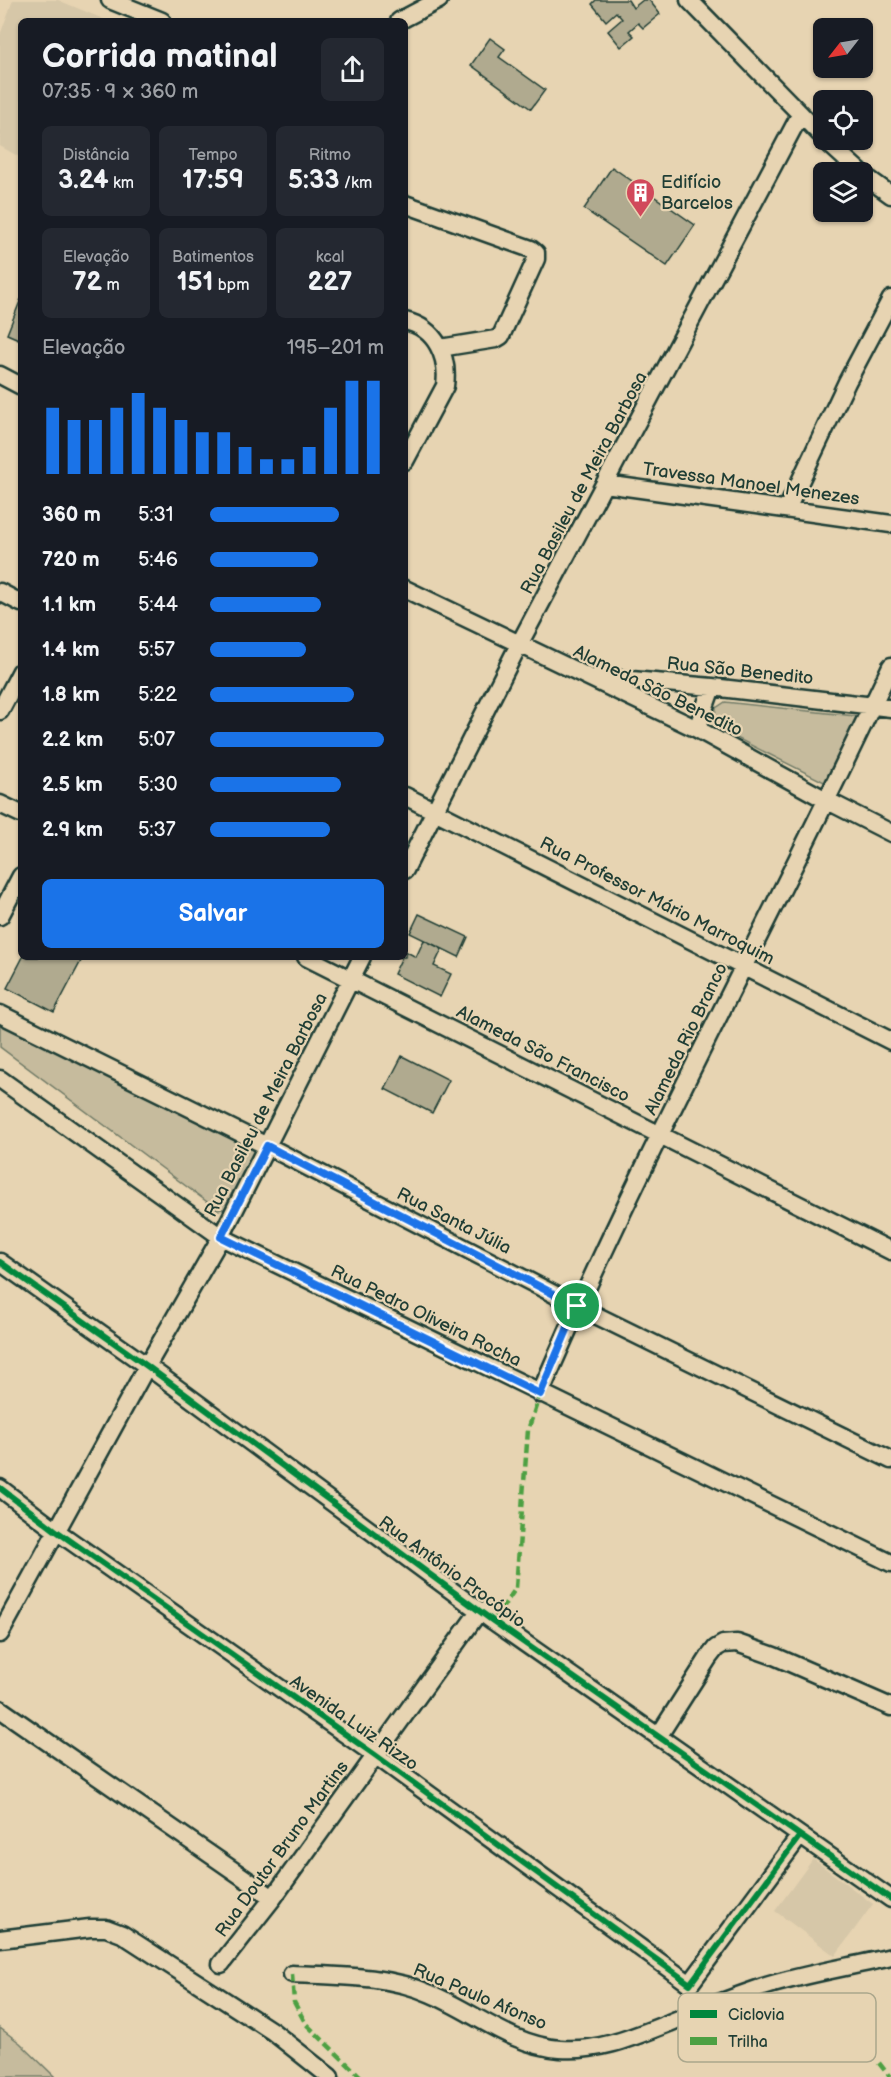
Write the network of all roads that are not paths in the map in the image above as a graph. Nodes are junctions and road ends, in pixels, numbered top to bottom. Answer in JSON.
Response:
{"nodes":[{"id":1,"x":110,"y":0,"type":"edge"},
{"id":2,"x":689,"y":0,"type":"edge"},
{"id":3,"x":436,"y":1,"type":"edge"},
{"id":4,"x":155,"y":18,"type":"edge"},
{"id":5,"x":405,"y":18,"type":"edge"},
{"id":6,"x":800,"y":115,"type":"junction"},
{"id":7,"x":813,"y":128,"type":"edge"},
{"id":8,"x":836,"y":150,"type":"edge"},
{"id":9,"x":849,"y":162,"type":"edge"},
{"id":10,"x":873,"y":182,"type":"edge"},
{"id":11,"x":891,"y":195,"type":"edge"},
{"id":12,"x":408,"y":205,"type":"edge"},
{"id":13,"x":891,"y":298,"type":"edge"},
{"id":14,"x":408,"y":322,"type":"edge"},
{"id":15,"x":440,"y":348,"type":"junction"},
{"id":16,"x":0,"y":375,"type":"edge"},
{"id":17,"x":18,"y":384,"type":"edge"},
{"id":18,"x":408,"y":454,"type":"edge"},
{"id":19,"x":605,"y":484,"type":"junction"},
{"id":20,"x":787,"y":509,"type":"junction"},
{"id":21,"x":891,"y":524,"type":"edge"},
{"id":22,"x":408,"y":590,"type":"edge"},
{"id":23,"x":0,"y":592,"type":"edge"},
{"id":24,"x":18,"y":601,"type":"edge"},
{"id":25,"x":520,"y":645,"type":"junction"},
{"id":26,"x":891,"y":666,"type":"edge"},
{"id":27,"x":584,"y":676,"type":"junction"},
{"id":28,"x":18,"y":677,"type":"edge"},
{"id":29,"x":712,"y":687,"type":"junction"},
{"id":30,"x":873,"y":706,"type":"junction"},
{"id":31,"x":891,"y":708,"type":"edge"},
{"id":32,"x":0,"y":711,"type":"edge"},
{"id":33,"x":697,"y":729,"type":"junction"},
{"id":34,"x":408,"y":798,"type":"edge"},
{"id":35,"x":826,"y":800,"type":"junction"},
{"id":36,"x":0,"y":804,"type":"edge"},
{"id":37,"x":435,"y":811,"type":"junction"},
{"id":38,"x":18,"y":813,"type":"edge"},
{"id":39,"x":891,"y":833,"type":"edge"},
{"id":40,"x":408,"y":864,"type":"edge"},
{"id":41,"x":18,"y":882,"type":"edge"},
{"id":42,"x":0,"y":916,"type":"edge"},
{"id":43,"x":312,"y":960,"type":"edge"},
{"id":44,"x":360,"y":960,"type":"edge"},
{"id":45,"x":743,"y":968,"type":"junction"},
{"id":46,"x":351,"y":979,"type":"junction"},
{"id":47,"x":0,"y":1014,"type":"edge"},
{"id":48,"x":891,"y":1041,"type":"edge"},
{"id":49,"x":0,"y":1079,"type":"edge"},
{"id":50,"x":660,"y":1135,"type":"junction"},
{"id":51,"x":267,"y":1146,"type":"junction"},
{"id":52,"x":221,"y":1237,"type":"junction"},
{"id":53,"x":891,"y":1251,"type":"edge"},
{"id":54,"x":0,"y":1262,"type":"edge"},
{"id":55,"x":577,"y":1306,"type":"junction"},
{"id":56,"x":147,"y":1366,"type":"junction"},
{"id":57,"x":540,"y":1394,"type":"junction"},
{"id":58,"x":891,"y":1460,"type":"edge"},
{"id":59,"x":0,"y":1488,"type":"edge"},
{"id":60,"x":55,"y":1530,"type":"junction"},
{"id":61,"x":891,"y":1563,"type":"edge"},
{"id":62,"x":480,"y":1610,"type":"junction"},
{"id":63,"x":0,"y":1634,"type":"edge"},
{"id":64,"x":891,"y":1707,"type":"edge"},
{"id":65,"x":0,"y":1709,"type":"edge"},
{"id":66,"x":658,"y":1737,"type":"junction"},
{"id":67,"x":375,"y":1755,"type":"junction"},
{"id":68,"x":799,"y":1837,"type":"junction"},
{"id":69,"x":273,"y":1898,"type":"junction"},
{"id":70,"x":891,"y":1899,"type":"edge"},
{"id":71,"x":0,"y":1939,"type":"edge"},
{"id":72,"x":891,"y":1957,"type":"edge"},
{"id":73,"x":221,"y":1964,"type":"dead end"},
{"id":74,"x":292,"y":1974,"type":"dead end"},
{"id":75,"x":749,"y":1993,"type":"edge"},
{"id":76,"x":678,"y":2020,"type":"edge"},
{"id":77,"x":330,"y":2077,"type":"edge"}],
"edges":[{"from":1,"to":4,"type":"street"},
{"from":2,"to":6,"type":"street"},
{"from":3,"to":5,"type":"street"},
{"from":6,"to":7,"type":"street"},
{"from":6,"to":19,"type":"street","name":"Rua Basileu de Meira Barbosa"},
{"from":8,"to":9,"type":"street"},
{"from":10,"to":11,"type":"street"},
{"from":12,"to":15,"type":"street"},
{"from":13,"to":20,"type":"street"},
{"from":14,"to":15,"type":"street"},
{"from":15,"to":18,"type":"street"},
{"from":16,"to":17,"type":"street"},
{"from":19,"to":20,"type":"street","name":"Travessa Manoel Menezes"},
{"from":19,"to":25,"type":"street","name":"Rua Basileu de Meira Barbosa"},
{"from":20,"to":21,"type":"street","name":"Travessa Manoel Menezes"},
{"from":22,"to":25,"type":"street","name":"Alameda São Benedito"},
{"from":23,"to":24,"type":"street"},
{"from":25,"to":27,"type":"street","name":"Alameda São Benedito"},
{"from":25,"to":37,"type":"street","name":"Rua Basileu de Meira Barbosa"},
{"from":26,"to":30,"type":"street","name":"Alameda Rio Branco"},
{"from":27,"to":29,"type":"street","name":"Rua São Benedito"},
{"from":27,"to":33,"type":"street","name":"Alameda São Benedito"},
{"from":28,"to":32,"type":"street"},
{"from":29,"to":30,"type":"street","name":"Rua São Benedito"},
{"from":29,"to":33,"type":"street"},
{"from":30,"to":31,"type":"street","name":"Rua São Benedito"},
{"from":30,"to":35,"type":"street","name":"Alameda Rio Branco"},
{"from":33,"to":35,"type":"street","name":"Alameda São Benedito"},
{"from":34,"to":37,"type":"street","name":"Rua Professor Mário Marroquim"},
{"from":35,"to":39,"type":"street","name":"Alameda São Benedito"},
{"from":35,"to":45,"type":"street","name":"Alameda Rio Branco"},
{"from":36,"to":38,"type":"street"},
{"from":37,"to":40,"type":"street","name":"Rua Basileu de Meira Barbosa"},
{"from":37,"to":45,"type":"street","name":"Rua Professor Mário Marroquim"},
{"from":41,"to":42,"type":"street"},
{"from":43,"to":46,"type":"street","name":"Alameda São Francisco"},
{"from":44,"to":46,"type":"street","name":"Rua Basileu de Meira Barbosa"},
{"from":45,"to":48,"type":"street","name":"Rua Professor Mário Marroquim"},
{"from":45,"to":50,"type":"street","name":"Alameda Rio Branco"},
{"from":46,"to":50,"type":"street","name":"Alameda São Francisco"},
{"from":46,"to":51,"type":"street","name":"Rua Basileu de Meira Barbosa"},
{"from":47,"to":51,"type":"street","name":"Rua Santa Júlia"},
{"from":49,"to":52,"type":"street","name":"Rua Pedro Oliveira Rocha"},
{"from":50,"to":53,"type":"street","name":"Alameda São Francisco"},
{"from":50,"to":55,"type":"street","name":"Alameda Rio Branco"},
{"from":51,"to":52,"type":"street","name":"Rua Basileu de Meira Barbosa"},
{"from":51,"to":55,"type":"street","name":"Rua Santa Júlia"},
{"from":52,"to":56,"type":"street","name":"Rua Basileu de Meira Barbosa"},
{"from":52,"to":57,"type":"street","name":"Rua Pedro Oliveira Rocha"},
{"from":54,"to":56,"type":"street","name":"Rua Antônio Procópio"},
{"from":55,"to":57,"type":"street","name":"Alameda Rio Branco"},
{"from":55,"to":58,"type":"street","name":"Rua Santa Júlia"},
{"from":56,"to":60,"type":"street","name":"Rua Basileu de Meira Barbosa"},
{"from":56,"to":62,"type":"street","name":"Rua Antônio Procópio"},
{"from":57,"to":61,"type":"street","name":"Rua Pedro Oliveira Rocha"},
{"from":59,"to":60,"type":"street","name":"Avenida Luiz Rizzo"},
{"from":60,"to":63,"type":"street","name":"Rua Basileu de Meira Barbosa"},
{"from":60,"to":67,"type":"street","name":"Avenida Luiz Rizzo"},
{"from":62,"to":66,"type":"street","name":"Rua Antônio Procópio"},
{"from":62,"to":67,"type":"street","name":"Rua Doutor Bruno Martins"},
{"from":64,"to":66,"type":"street"},
{"from":65,"to":69,"type":"street"},
{"from":66,"to":68,"type":"street","name":"Rua Antônio Procópio"},
{"from":67,"to":68,"type":"street","name":"Avenida Luiz Rizzo"},
{"from":67,"to":69,"type":"street","name":"Rua Doutor Bruno Martins"},
{"from":68,"to":70,"type":"street","name":"Rua Antônio Procópio"},
{"from":69,"to":73,"type":"street","name":"Rua Doutor Bruno Martins"},
{"from":71,"to":77,"type":"street"},
{"from":72,"to":75,"type":"street","name":"Rua Paulo Afonso"},
{"from":74,"to":76,"type":"street","name":"Rua Paulo Afonso"}]}
